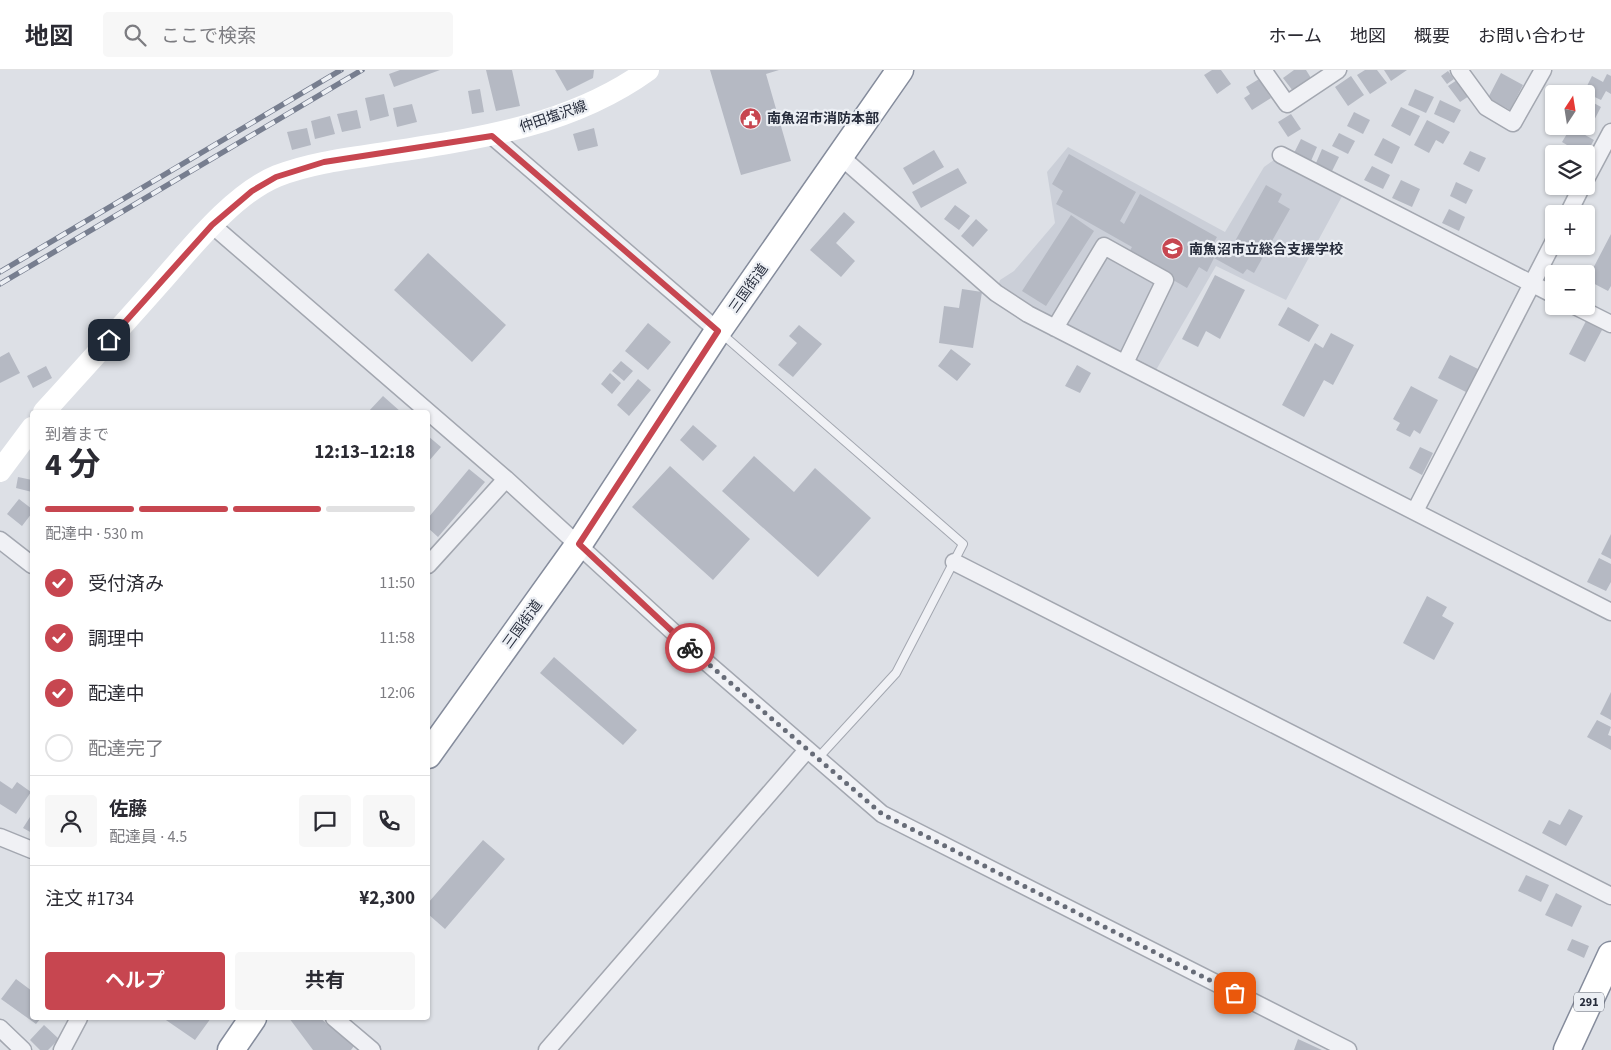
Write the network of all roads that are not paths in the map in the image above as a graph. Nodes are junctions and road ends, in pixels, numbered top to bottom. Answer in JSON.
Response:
{"nodes":[{"id":1,"x":648,"y":70,"type":"edge"},
{"id":2,"x":900,"y":70,"type":"edge"},
{"id":3,"x":1263,"y":70,"type":"edge"},
{"id":4,"x":1338,"y":70,"type":"edge"},
{"id":5,"x":1459,"y":70,"type":"edge"},
{"id":6,"x":1543,"y":70,"type":"edge"},
{"id":7,"x":1611,"y":132,"type":"edge"},
{"id":8,"x":492,"y":136,"type":"junction"},
{"id":9,"x":1281,"y":155,"type":"dead end"},
{"id":10,"x":840,"y":156,"type":"junction"},
{"id":11,"x":1595,"y":162,"type":"edge"},
{"id":12,"x":212,"y":225,"type":"junction"},
{"id":13,"x":1547,"y":255,"type":"edge"},
{"id":14,"x":1531,"y":284,"type":"junction"},
{"id":15,"x":1545,"y":291,"type":"edge"},
{"id":16,"x":1593,"y":315,"type":"edge"},
{"id":17,"x":1611,"y":324,"type":"edge"},
{"id":18,"x":1055,"y":328,"type":"junction"},
{"id":19,"x":718,"y":331,"type":"junction"},
{"id":20,"x":1125,"y":363,"type":"junction"},
{"id":21,"x":46,"y":410,"type":"edge"},
{"id":22,"x":426,"y":410,"type":"edge"},
{"id":23,"x":430,"y":413,"type":"edge"},
{"id":24,"x":30,"y":431,"type":"edge"},
{"id":25,"x":0,"y":471,"type":"edge"},
{"id":26,"x":506,"y":479,"type":"junction"},
{"id":27,"x":1415,"y":511,"type":"junction"},
{"id":28,"x":0,"y":540,"type":"edge"},
{"id":29,"x":579,"y":544,"type":"junction"},
{"id":30,"x":954,"y":562,"type":"junction"},
{"id":31,"x":30,"y":563,"type":"edge"},
{"id":32,"x":430,"y":563,"type":"edge"},
{"id":33,"x":1611,"y":612,"type":"edge"},
{"id":34,"x":430,"y":752,"type":"edge"},
{"id":35,"x":813,"y":754,"type":"junction"},
{"id":36,"x":0,"y":837,"type":"edge"},
{"id":37,"x":30,"y":849,"type":"edge"},
{"id":38,"x":1611,"y":896,"type":"edge"},
{"id":39,"x":1611,"y":955,"type":"edge"},
{"id":40,"x":78,"y":1020,"type":"edge"},
{"id":41,"x":252,"y":1020,"type":"edge"},
{"id":42,"x":336,"y":1020,"type":"edge"},
{"id":43,"x":0,"y":1028,"type":"edge"},
{"id":44,"x":1343,"y":1049,"type":"edge"},
{"id":45,"x":23,"y":1050,"type":"edge"},
{"id":46,"x":62,"y":1050,"type":"edge"},
{"id":47,"x":231,"y":1050,"type":"edge"},
{"id":48,"x":372,"y":1050,"type":"edge"},
{"id":49,"x":547,"y":1050,"type":"edge"},
{"id":50,"x":1567,"y":1050,"type":"edge"}],
"edges":[{"from":1,"to":8,"type":"main road","name":"仲田塩沢線"},
{"from":2,"to":10,"type":"highway","name":"三国街道"},
{"from":3,"to":4,"type":"street"},
{"from":5,"to":6,"type":"street"},
{"from":7,"to":11,"type":"street"},
{"from":8,"to":12,"type":"main road","name":"仲田塩沢線"},
{"from":8,"to":19,"type":"street"},
{"from":9,"to":14,"type":"street"},
{"from":10,"to":18,"type":"street"},
{"from":10,"to":19,"type":"highway","name":"三国街道"},
{"from":12,"to":21,"type":"main road","name":"仲田塩沢線"},
{"from":12,"to":22,"type":"street"},
{"from":13,"to":14,"type":"street"},
{"from":14,"to":15,"type":"street"},
{"from":14,"to":27,"type":"street"},
{"from":16,"to":17,"type":"street"},
{"from":18,"to":20,"type":"street"},
{"from":18,"to":20,"type":"street"},
{"from":19,"to":29,"type":"highway","name":"三国街道"},
{"from":19,"to":30,"type":"lane"},
{"from":20,"to":27,"type":"street"},
{"from":23,"to":26,"type":"street"},
{"from":24,"to":25,"type":"main road"},
{"from":26,"to":29,"type":"street"},
{"from":26,"to":32,"type":"street"},
{"from":27,"to":33,"type":"street"},
{"from":28,"to":31,"type":"street"},
{"from":29,"to":34,"type":"highway","name":"三国街道"},
{"from":29,"to":35,"type":"street"},
{"from":30,"to":35,"type":"lane"},
{"from":30,"to":38,"type":"street"},
{"from":35,"to":44,"type":"street"},
{"from":35,"to":49,"type":"street"},
{"from":36,"to":37,"type":"street"},
{"from":39,"to":50,"type":"highway","number":"291"},
{"from":40,"to":46,"type":"street"},
{"from":41,"to":47,"type":"highway"},
{"from":42,"to":48,"type":"street"},
{"from":43,"to":45,"type":"street"}]}
